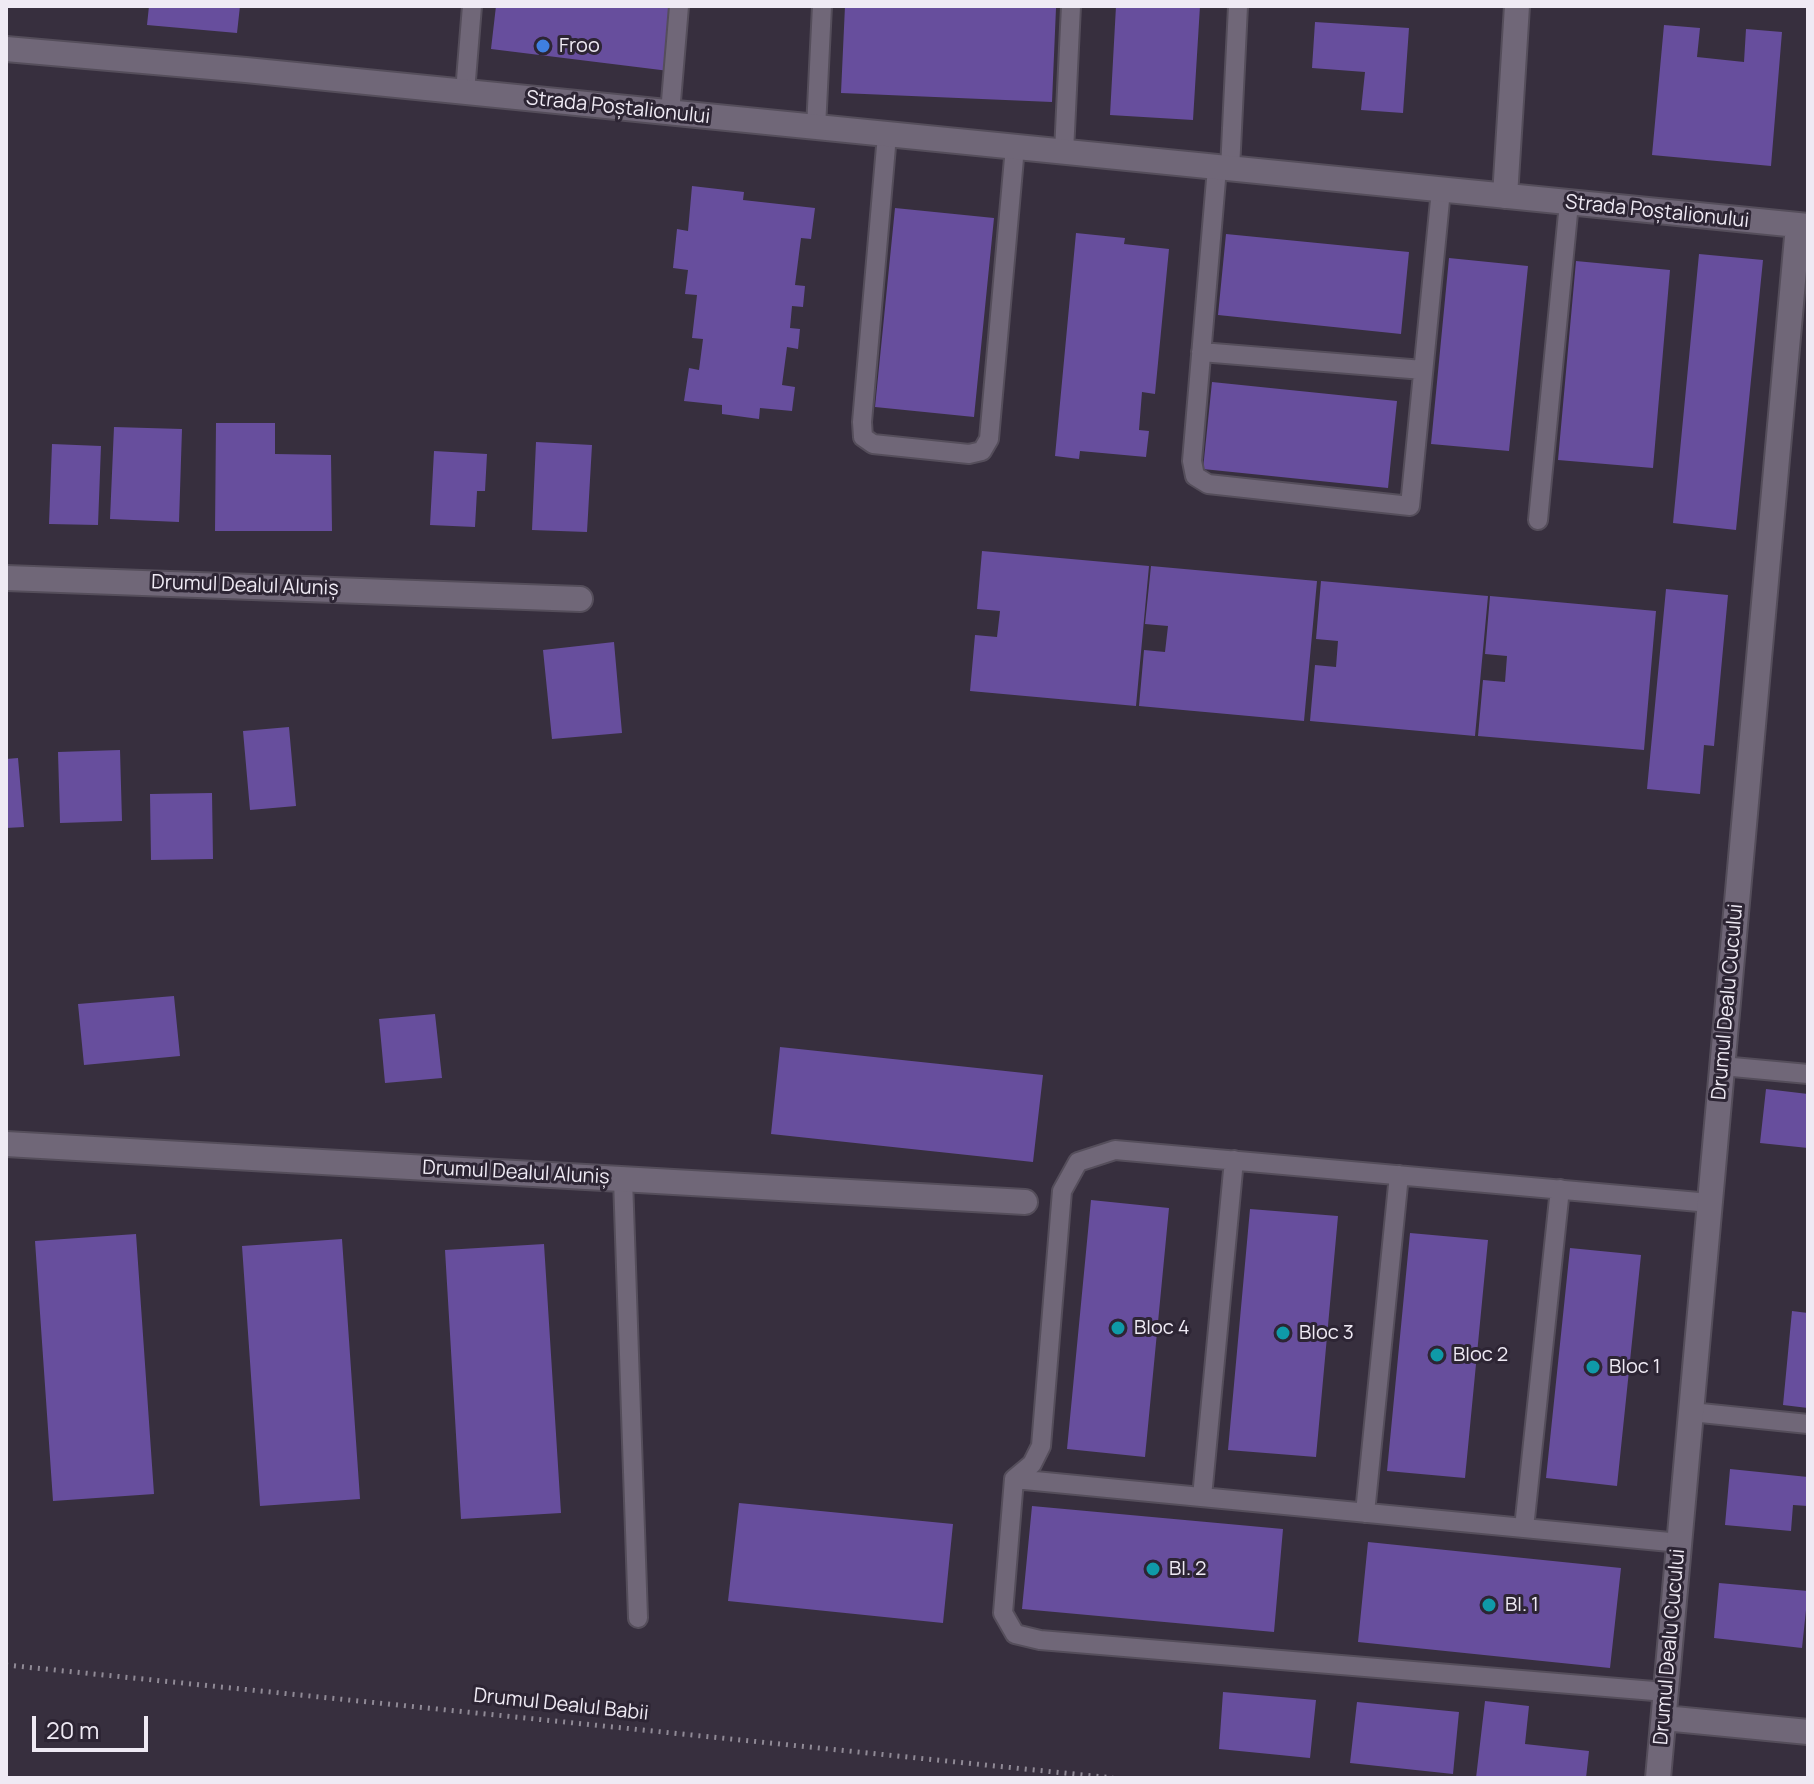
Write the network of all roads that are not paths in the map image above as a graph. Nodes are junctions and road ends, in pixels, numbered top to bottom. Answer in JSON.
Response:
{"nodes":[{"id":1,"x":472,"y":6,"type":"edge"},
{"id":2,"x":679,"y":6,"type":"edge"},
{"id":3,"x":822,"y":6,"type":"edge"},
{"id":4,"x":1071,"y":6,"type":"edge"},
{"id":5,"x":1238,"y":6,"type":"edge"},
{"id":6,"x":1517,"y":6,"type":"edge"},
{"id":7,"x":6,"y":49,"type":"edge"},
{"id":8,"x":465,"y":92,"type":"junction"},
{"id":9,"x":670,"y":113,"type":"junction"},
{"id":10,"x":816,"y":128,"type":"junction"},
{"id":11,"x":887,"y":135,"type":"junction"},
{"id":12,"x":1015,"y":147,"type":"junction"},
{"id":13,"x":1064,"y":152,"type":"junction"},
{"id":14,"x":1223,"y":169,"type":"junction"},
{"id":15,"x":1441,"y":190,"type":"junction"},
{"id":16,"x":1505,"y":196,"type":"junction"},
{"id":17,"x":1569,"y":203,"type":"junction"},
{"id":18,"x":1803,"y":226,"type":"edge"},
{"id":19,"x":1201,"y":352,"type":"junction"},
{"id":20,"x":1423,"y":370,"type":"junction"},
{"id":21,"x":1538,"y":520,"type":"dead end"},
{"id":22,"x":6,"y":578,"type":"edge"},
{"id":23,"x":580,"y":599,"type":"dead end"},
{"id":24,"x":1722,"y":1066,"type":"junction"},
{"id":25,"x":1808,"y":1074,"type":"edge"},
{"id":26,"x":6,"y":1144,"type":"edge"},
{"id":27,"x":1234,"y":1160,"type":"junction"},
{"id":28,"x":1399,"y":1175,"type":"junction"},
{"id":29,"x":623,"y":1179,"type":"junction"},
{"id":30,"x":1560,"y":1189,"type":"junction"},
{"id":31,"x":1025,"y":1202,"type":"dead end"},
{"id":32,"x":1710,"y":1203,"type":"junction"},
{"id":33,"x":1691,"y":1412,"type":"junction"},
{"id":34,"x":1808,"y":1424,"type":"edge"},
{"id":35,"x":1014,"y":1479,"type":"junction"},
{"id":36,"x":1202,"y":1497,"type":"junction"},
{"id":37,"x":1365,"y":1513,"type":"junction"},
{"id":38,"x":1524,"y":1528,"type":"junction"},
{"id":39,"x":1680,"y":1543,"type":"junction"},
{"id":40,"x":638,"y":1618,"type":"dead end"},
{"id":41,"x":1666,"y":1692,"type":"junction"},
{"id":42,"x":1664,"y":1718,"type":"junction"},
{"id":43,"x":1808,"y":1732,"type":"edge"},
{"id":44,"x":1658,"y":1778,"type":"edge"}],
"edges":[{"from":1,"to":8,"type":"lane"},
{"from":2,"to":9,"type":"lane"},
{"from":3,"to":10,"type":"lane"},
{"from":4,"to":13,"type":"lane"},
{"from":5,"to":14,"type":"lane"},
{"from":6,"to":16,"type":"street"},
{"from":7,"to":8,"type":"street","name":"Strada Poștalionului"},
{"from":8,"to":9,"type":"street","name":"Strada Poștalionului"},
{"from":9,"to":10,"type":"street","name":"Strada Poștalionului"},
{"from":10,"to":11,"type":"street","name":"Strada Poștalionului"},
{"from":11,"to":12,"type":"street","name":"Strada Poștalionului"},
{"from":11,"to":12,"type":"lane"},
{"from":12,"to":13,"type":"street","name":"Strada Poștalionului"},
{"from":13,"to":14,"type":"street","name":"Strada Poștalionului"},
{"from":14,"to":15,"type":"street","name":"Strada Poștalionului"},
{"from":14,"to":19,"type":"lane"},
{"from":15,"to":16,"type":"street","name":"Strada Poștalionului"},
{"from":15,"to":20,"type":"lane"},
{"from":16,"to":17,"type":"street","name":"Strada Poștalionului"},
{"from":17,"to":18,"type":"street","name":"Strada Poștalionului"},
{"from":17,"to":21,"type":"lane"},
{"from":18,"to":24,"type":"street","name":"Drumul Dealu Cucului"},
{"from":19,"to":20,"type":"lane"},
{"from":19,"to":20,"type":"lane"},
{"from":22,"to":23,"type":"street","name":"Drumul Dealul Aluniș"},
{"from":24,"to":25,"type":"lane"},
{"from":24,"to":32,"type":"street","name":"Drumul Dealu Cucului"},
{"from":26,"to":29,"type":"street","name":"Drumul Dealul Aluniș"},
{"from":27,"to":28,"type":"lane"},
{"from":27,"to":35,"type":"lane"},
{"from":27,"to":36,"type":"lane"},
{"from":28,"to":30,"type":"lane"},
{"from":28,"to":37,"type":"lane"},
{"from":29,"to":31,"type":"street","name":"Drumul Dealul Aluniș"},
{"from":29,"to":40,"type":"lane"},
{"from":30,"to":32,"type":"lane"},
{"from":30,"to":38,"type":"lane"},
{"from":32,"to":33,"type":"street","name":"Drumul Dealu Cucului"},
{"from":33,"to":34,"type":"lane"},
{"from":33,"to":39,"type":"street","name":"Drumul Dealu Cucului"},
{"from":35,"to":36,"type":"lane"},
{"from":35,"to":41,"type":"lane"},
{"from":36,"to":37,"type":"lane"},
{"from":37,"to":38,"type":"lane"},
{"from":38,"to":39,"type":"lane"},
{"from":39,"to":41,"type":"street","name":"Drumul Dealu Cucului"},
{"from":41,"to":42,"type":"street","name":"Drumul Dealu Cucului"},
{"from":42,"to":43,"type":"street"},
{"from":42,"to":44,"type":"street","name":"Drumul Dealu Cucului"}]}
